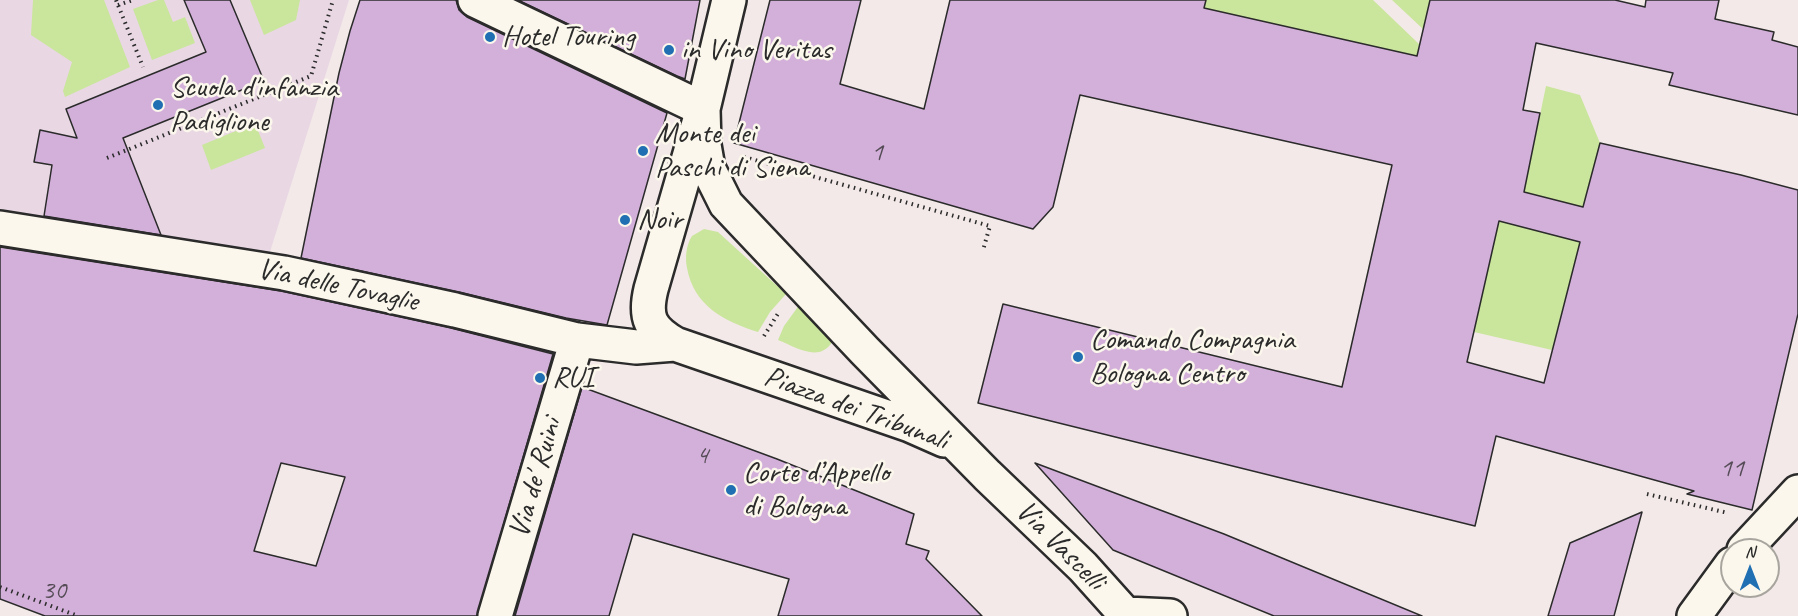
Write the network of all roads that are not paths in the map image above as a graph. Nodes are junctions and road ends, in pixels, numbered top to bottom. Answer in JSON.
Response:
{"nodes":[{"id":1,"x":475,"y":0,"type":"edge"},
{"id":2,"x":729,"y":0,"type":"edge"},
{"id":3,"x":703,"y":109,"type":"junction"},
{"id":4,"x":726,"y":204,"type":"junction"},
{"id":5,"x":673,"y":210,"type":"junction"},
{"id":6,"x":0,"y":228,"type":"edge"},
{"id":7,"x":576,"y":340,"type":"junction"},
{"id":8,"x":675,"y":344,"type":"junction"},
{"id":9,"x":961,"y":448,"type":"junction"},
{"id":10,"x":1798,"y":492,"type":"edge"},
{"id":11,"x":1755,"y":538,"type":"edge"},
{"id":12,"x":1720,"y":580,"type":"edge"},
{"id":13,"x":1127,"y":615,"type":"edge"},
{"id":14,"x":495,"y":616,"type":"edge"},
{"id":15,"x":1170,"y":616,"type":"edge"},
{"id":16,"x":1694,"y":616,"type":"edge"}],
"edges":[{"from":1,"to":3,"type":"street"},
{"from":2,"to":3,"type":"street"},
{"from":3,"to":4,"type":"street","name":"Piazza dei Tribunali"},
{"from":3,"to":5,"type":"street","name":"Piazza dei Tribunali"},
{"from":4,"to":5,"type":"street"},
{"from":4,"to":9,"type":"street","name":"Piazza dei Tribunali"},
{"from":5,"to":8,"type":"street","name":"Piazza dei Tribunali"},
{"from":6,"to":7,"type":"street","name":"Via delle Tovaglie"},
{"from":7,"to":8,"type":"street","name":"Via delle Tovaglie"},
{"from":7,"to":14,"type":"street","name":"Via de' Ruini"},
{"from":8,"to":9,"type":"street","name":"Piazza dei Tribunali"},
{"from":9,"to":13,"type":"street","name":"Via Vascelli"},
{"from":10,"to":11,"type":"street"},
{"from":12,"to":16,"type":"street"},
{"from":13,"to":15,"type":"street","name":"Via Vascelli"}]}
